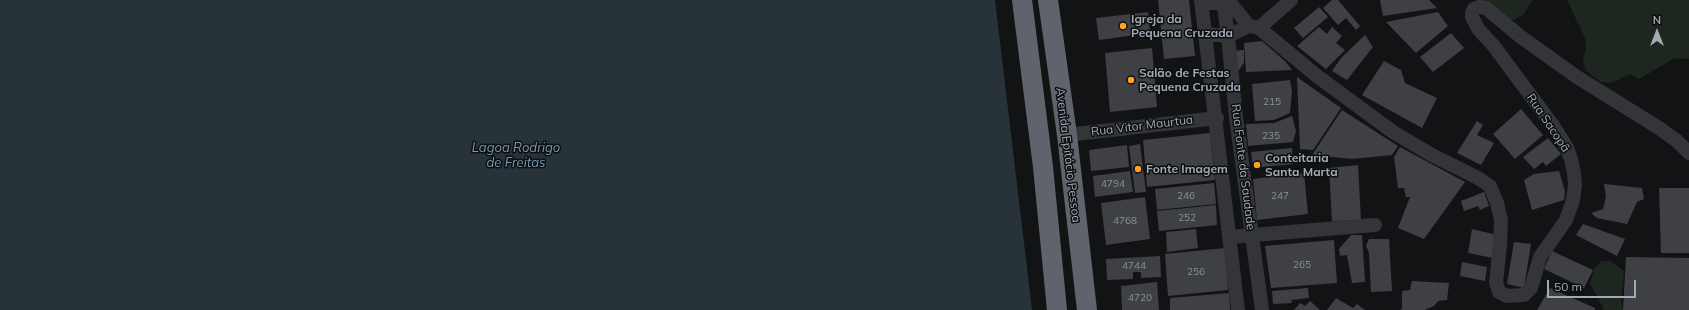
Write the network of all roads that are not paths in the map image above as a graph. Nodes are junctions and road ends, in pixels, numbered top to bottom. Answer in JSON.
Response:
{"nodes":[{"id":1,"x":1022,"y":0,"type":"edge"},
{"id":2,"x":1048,"y":0,"type":"edge"},
{"id":3,"x":1291,"y":0,"type":"edge"},
{"id":4,"x":1202,"y":2,"type":"edge"},
{"id":5,"x":1223,"y":2,"type":"edge"},
{"id":6,"x":1254,"y":27,"type":"junction"},
{"id":7,"x":1206,"y":34,"type":"junction"},
{"id":8,"x":1228,"y":36,"type":"junction"},
{"id":9,"x":1217,"y":118,"type":"junction"},
{"id":10,"x":1067,"y":135,"type":"junction"},
{"id":11,"x":1689,"y":153,"type":"edge"},
{"id":12,"x":1375,"y":225,"type":"dead end"},
{"id":13,"x":1252,"y":234,"type":"junction"},
{"id":14,"x":1230,"y":237,"type":"junction"},
{"id":15,"x":1057,"y":310,"type":"edge"},
{"id":16,"x":1087,"y":310,"type":"edge"},
{"id":17,"x":1238,"y":310,"type":"edge"},
{"id":18,"x":1262,"y":310,"type":"edge"}],
"edges":[{"from":1,"to":15,"type":"highway"},
{"from":2,"to":10,"type":"highway","name":"Avenida Epitácio Pessoa"},
{"from":3,"to":6,"type":"street"},
{"from":4,"to":5,"type":"street"},
{"from":4,"to":7,"type":"street","name":"Rua Fonte da Saudade"},
{"from":5,"to":6,"type":"street","name":"Rua Sacopã"},
{"from":5,"to":8,"type":"street","name":"Rua Fonte da Saudade"},
{"from":6,"to":8,"type":"street"},
{"from":6,"to":11,"type":"street","name":"Rua Sacopã"},
{"from":7,"to":8,"type":"street"},
{"from":7,"to":9,"type":"street","name":"Rua Fonte da Saudade"},
{"from":8,"to":13,"type":"street","name":"Rua Fonte da Saudade"},
{"from":9,"to":10,"type":"street","name":"Rua Vitor Maurtua"},
{"from":9,"to":14,"type":"street","name":"Rua Fonte da Saudade"},
{"from":10,"to":16,"type":"highway","name":"Avenida Epitácio Pessoa"},
{"from":12,"to":13,"type":"street"},
{"from":13,"to":14,"type":"street"},
{"from":13,"to":18,"type":"street","name":"Rua Fonte da Saudade"},
{"from":14,"to":17,"type":"street","name":"Rua Fonte da Saudade"}]}
